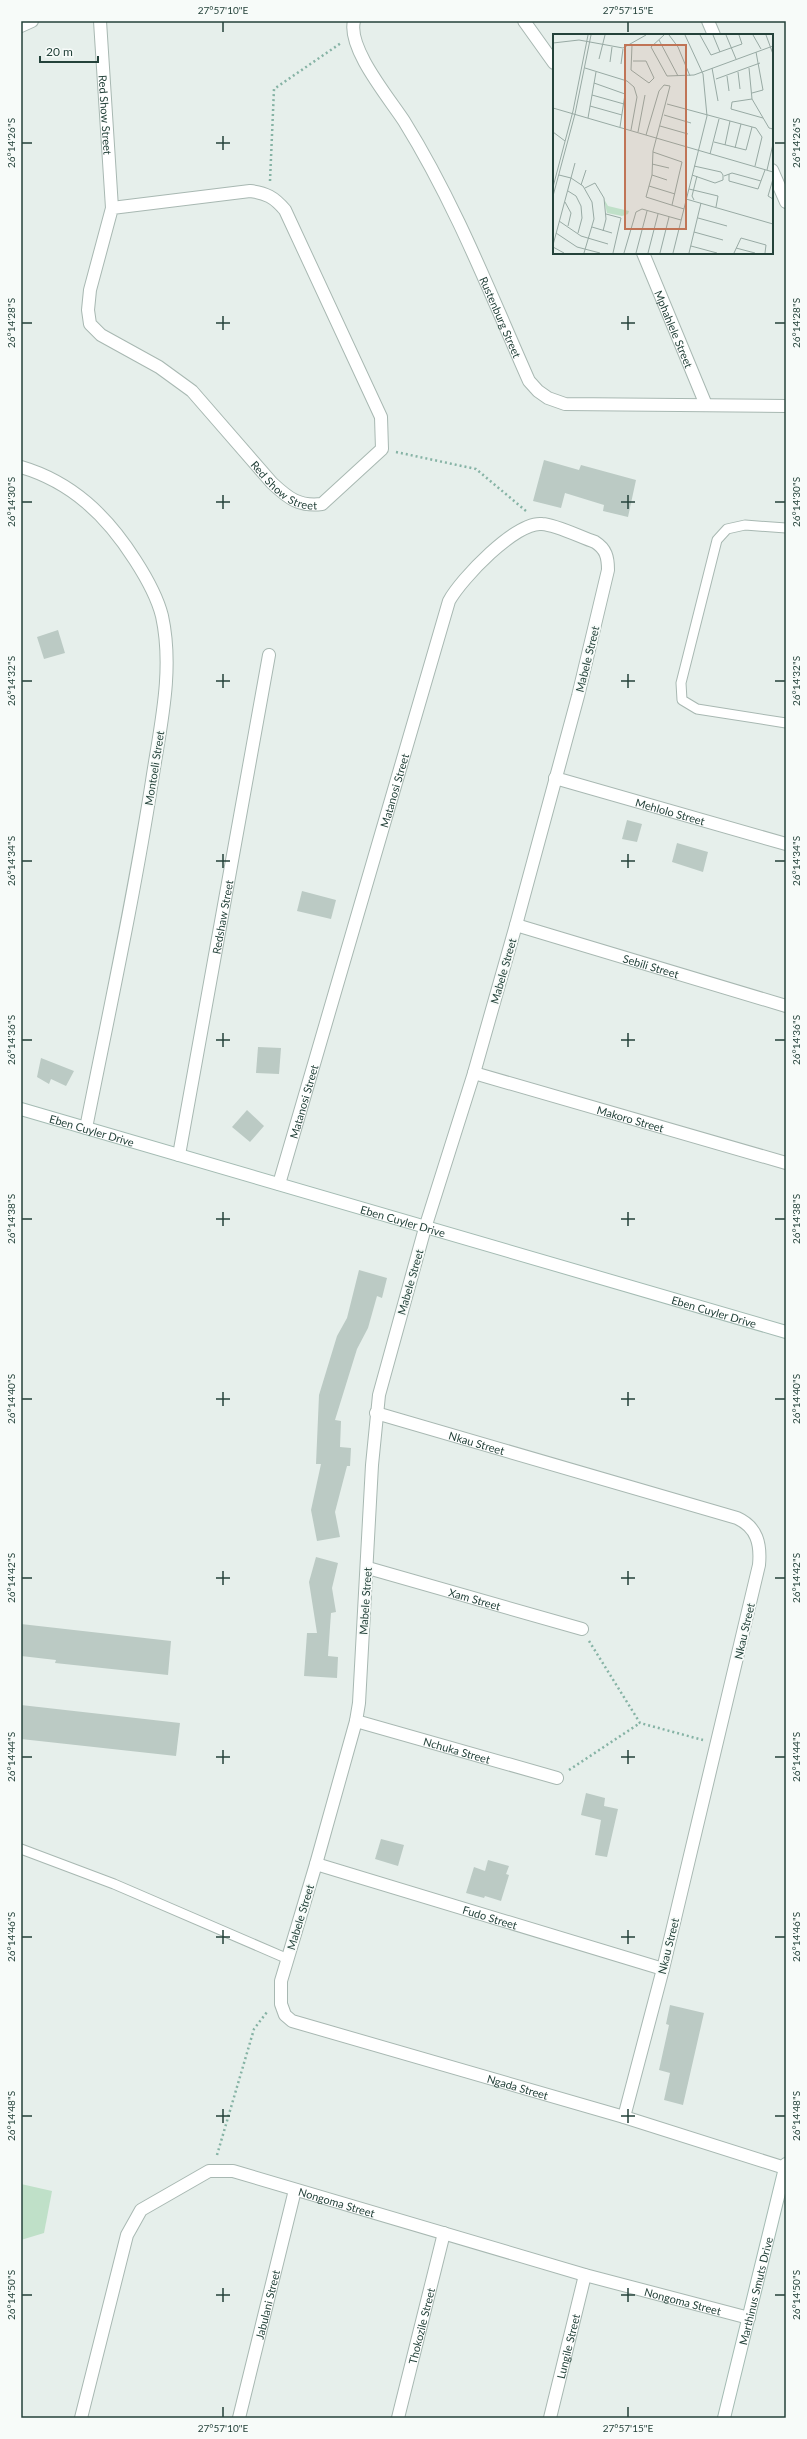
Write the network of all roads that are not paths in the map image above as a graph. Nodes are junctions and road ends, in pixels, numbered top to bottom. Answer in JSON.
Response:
{"nodes":[{"id":1,"x":32,"y":21,"type":"edge"},
{"id":2,"x":100,"y":21,"type":"edge"},
{"id":3,"x":354,"y":21,"type":"edge"},
{"id":4,"x":524,"y":21,"type":"edge"},
{"id":5,"x":708,"y":21,"type":"edge"},
{"id":6,"x":21,"y":26,"type":"edge"},
{"id":7,"x":714,"y":34,"type":"edge"},
{"id":8,"x":553,"y":62,"type":"edge"},
{"id":9,"x":773,"y":172,"type":"edge"},
{"id":10,"x":786,"y":202,"type":"edge"},
{"id":11,"x":112,"y":208,"type":"junction"},
{"id":12,"x":643,"y":254,"type":"edge"},
{"id":13,"x":706,"y":405,"type":"junction"},
{"id":14,"x":786,"y":406,"type":"edge"},
{"id":15,"x":21,"y":467,"type":"edge"},
{"id":16,"x":786,"y":528,"type":"edge"},
{"id":17,"x":608,"y":570,"type":"joint"},
{"id":18,"x":269,"y":655,"type":"dead end"},
{"id":19,"x":786,"y":724,"type":"edge"},
{"id":20,"x":555,"y":778,"type":"junction"},
{"id":21,"x":786,"y":844,"type":"edge"},
{"id":22,"x":516,"y":925,"type":"junction"},
{"id":23,"x":786,"y":1006,"type":"edge"},
{"id":24,"x":474,"y":1073,"type":"junction"},
{"id":25,"x":21,"y":1109,"type":"edge"},
{"id":26,"x":86,"y":1128,"type":"junction"},
{"id":27,"x":179,"y":1155,"type":"junction"},
{"id":28,"x":786,"y":1163,"type":"edge"},
{"id":29,"x":278,"y":1184,"type":"junction"},
{"id":30,"x":425,"y":1228,"type":"junction"},
{"id":31,"x":786,"y":1332,"type":"edge"},
{"id":32,"x":376,"y":1414,"type":"junction"},
{"id":33,"x":368,"y":1568,"type":"junction"},
{"id":34,"x":582,"y":1629,"type":"road end"},
{"id":35,"x":356,"y":1721,"type":"junction"},
{"id":36,"x":557,"y":1778,"type":"road end"},
{"id":37,"x":21,"y":1849,"type":"edge"},
{"id":38,"x":316,"y":1864,"type":"junction"},
{"id":39,"x":288,"y":1959,"type":"junction"},
{"id":40,"x":663,"y":1969,"type":"junction"},
{"id":41,"x":281,"y":2004,"type":"joint"},
{"id":42,"x":624,"y":2117,"type":"junction"},
{"id":43,"x":786,"y":2166,"type":"edge"},
{"id":44,"x":294,"y":2190,"type":"junction"},
{"id":45,"x":444,"y":2233,"type":"junction"},
{"id":46,"x":585,"y":2275,"type":"junction"},
{"id":47,"x":749,"y":2318,"type":"junction"},
{"id":48,"x":81,"y":2418,"type":"edge"},
{"id":49,"x":239,"y":2418,"type":"edge"},
{"id":50,"x":398,"y":2418,"type":"edge"},
{"id":51,"x":550,"y":2418,"type":"edge"},
{"id":52,"x":724,"y":2418,"type":"edge"}],
"edges":[{"from":1,"to":6,"type":"street"},
{"from":2,"to":11,"type":"street","name":"Red Show Street"},
{"from":3,"to":13,"type":"street","name":"Rustenburg Street"},
{"from":4,"to":8,"type":"street"},
{"from":5,"to":7,"type":"street"},
{"from":9,"to":10,"type":"street"},
{"from":11,"to":11,"type":"street","name":"Red Show Street"},
{"from":12,"to":13,"type":"street","name":"Mphahlele Street"},
{"from":13,"to":14,"type":"street","name":"Rustenburg Street"},
{"from":15,"to":26,"type":"street","name":"Montoeli Street"},
{"from":16,"to":19,"type":"lane"},
{"from":17,"to":20,"type":"street","name":"Mabele Street"},
{"from":17,"to":29,"type":"street","name":"Matanosi Street"},
{"from":18,"to":27,"type":"street","name":"Redshaw Street"},
{"from":20,"to":21,"type":"street","name":"Mehlolo Street"},
{"from":20,"to":22,"type":"street","name":"Mabele Street"},
{"from":22,"to":23,"type":"street","name":"Sebili Street"},
{"from":22,"to":24,"type":"street","name":"Mabele Street"},
{"from":24,"to":28,"type":"street","name":"Makoro Street"},
{"from":24,"to":30,"type":"street","name":"Mabele Street"},
{"from":25,"to":26,"type":"street","name":"Eben Cuyler Drive"},
{"from":26,"to":27,"type":"street","name":"Eben Cuyler Drive"},
{"from":27,"to":29,"type":"street","name":"Eben Cuyler Drive"},
{"from":29,"to":30,"type":"street","name":"Eben Cuyler Drive"},
{"from":30,"to":31,"type":"street","name":"Eben Cuyler Drive"},
{"from":30,"to":32,"type":"street","name":"Mabele Street"},
{"from":32,"to":33,"type":"street","name":"Mabele Street"},
{"from":32,"to":40,"type":"street","name":"Nkau Street"},
{"from":33,"to":34,"type":"street","name":"Xam Street"},
{"from":33,"to":35,"type":"street","name":"Mabele Street"},
{"from":35,"to":36,"type":"street","name":"Nchuka Street"},
{"from":35,"to":38,"type":"street","name":"Mabele Street"},
{"from":37,"to":39,"type":"lane"},
{"from":38,"to":39,"type":"street","name":"Mabele Street"},
{"from":38,"to":40,"type":"street","name":"Fudo Street"},
{"from":39,"to":41,"type":"street","name":"Mabele Street"},
{"from":40,"to":42,"type":"street","name":"Nkau Street"},
{"from":41,"to":42,"type":"street","name":"Ngada Street"},
{"from":42,"to":43,"type":"street","name":"Ngada Street"},
{"from":43,"to":47,"type":"street","name":"Marthinus Smuts Drive"},
{"from":44,"to":45,"type":"street","name":"Nongoma Street"},
{"from":44,"to":48,"type":"street","name":"Nongoma Street"},
{"from":44,"to":49,"type":"street","name":"Jabulani Street"},
{"from":45,"to":46,"type":"street","name":"Nongoma Street"},
{"from":45,"to":50,"type":"street","name":"Thokozile Street"},
{"from":46,"to":47,"type":"street","name":"Nongoma Street"},
{"from":46,"to":51,"type":"street","name":"Lungile Street"},
{"from":47,"to":52,"type":"street","name":"Marthinus Smuts Drive"}]}
